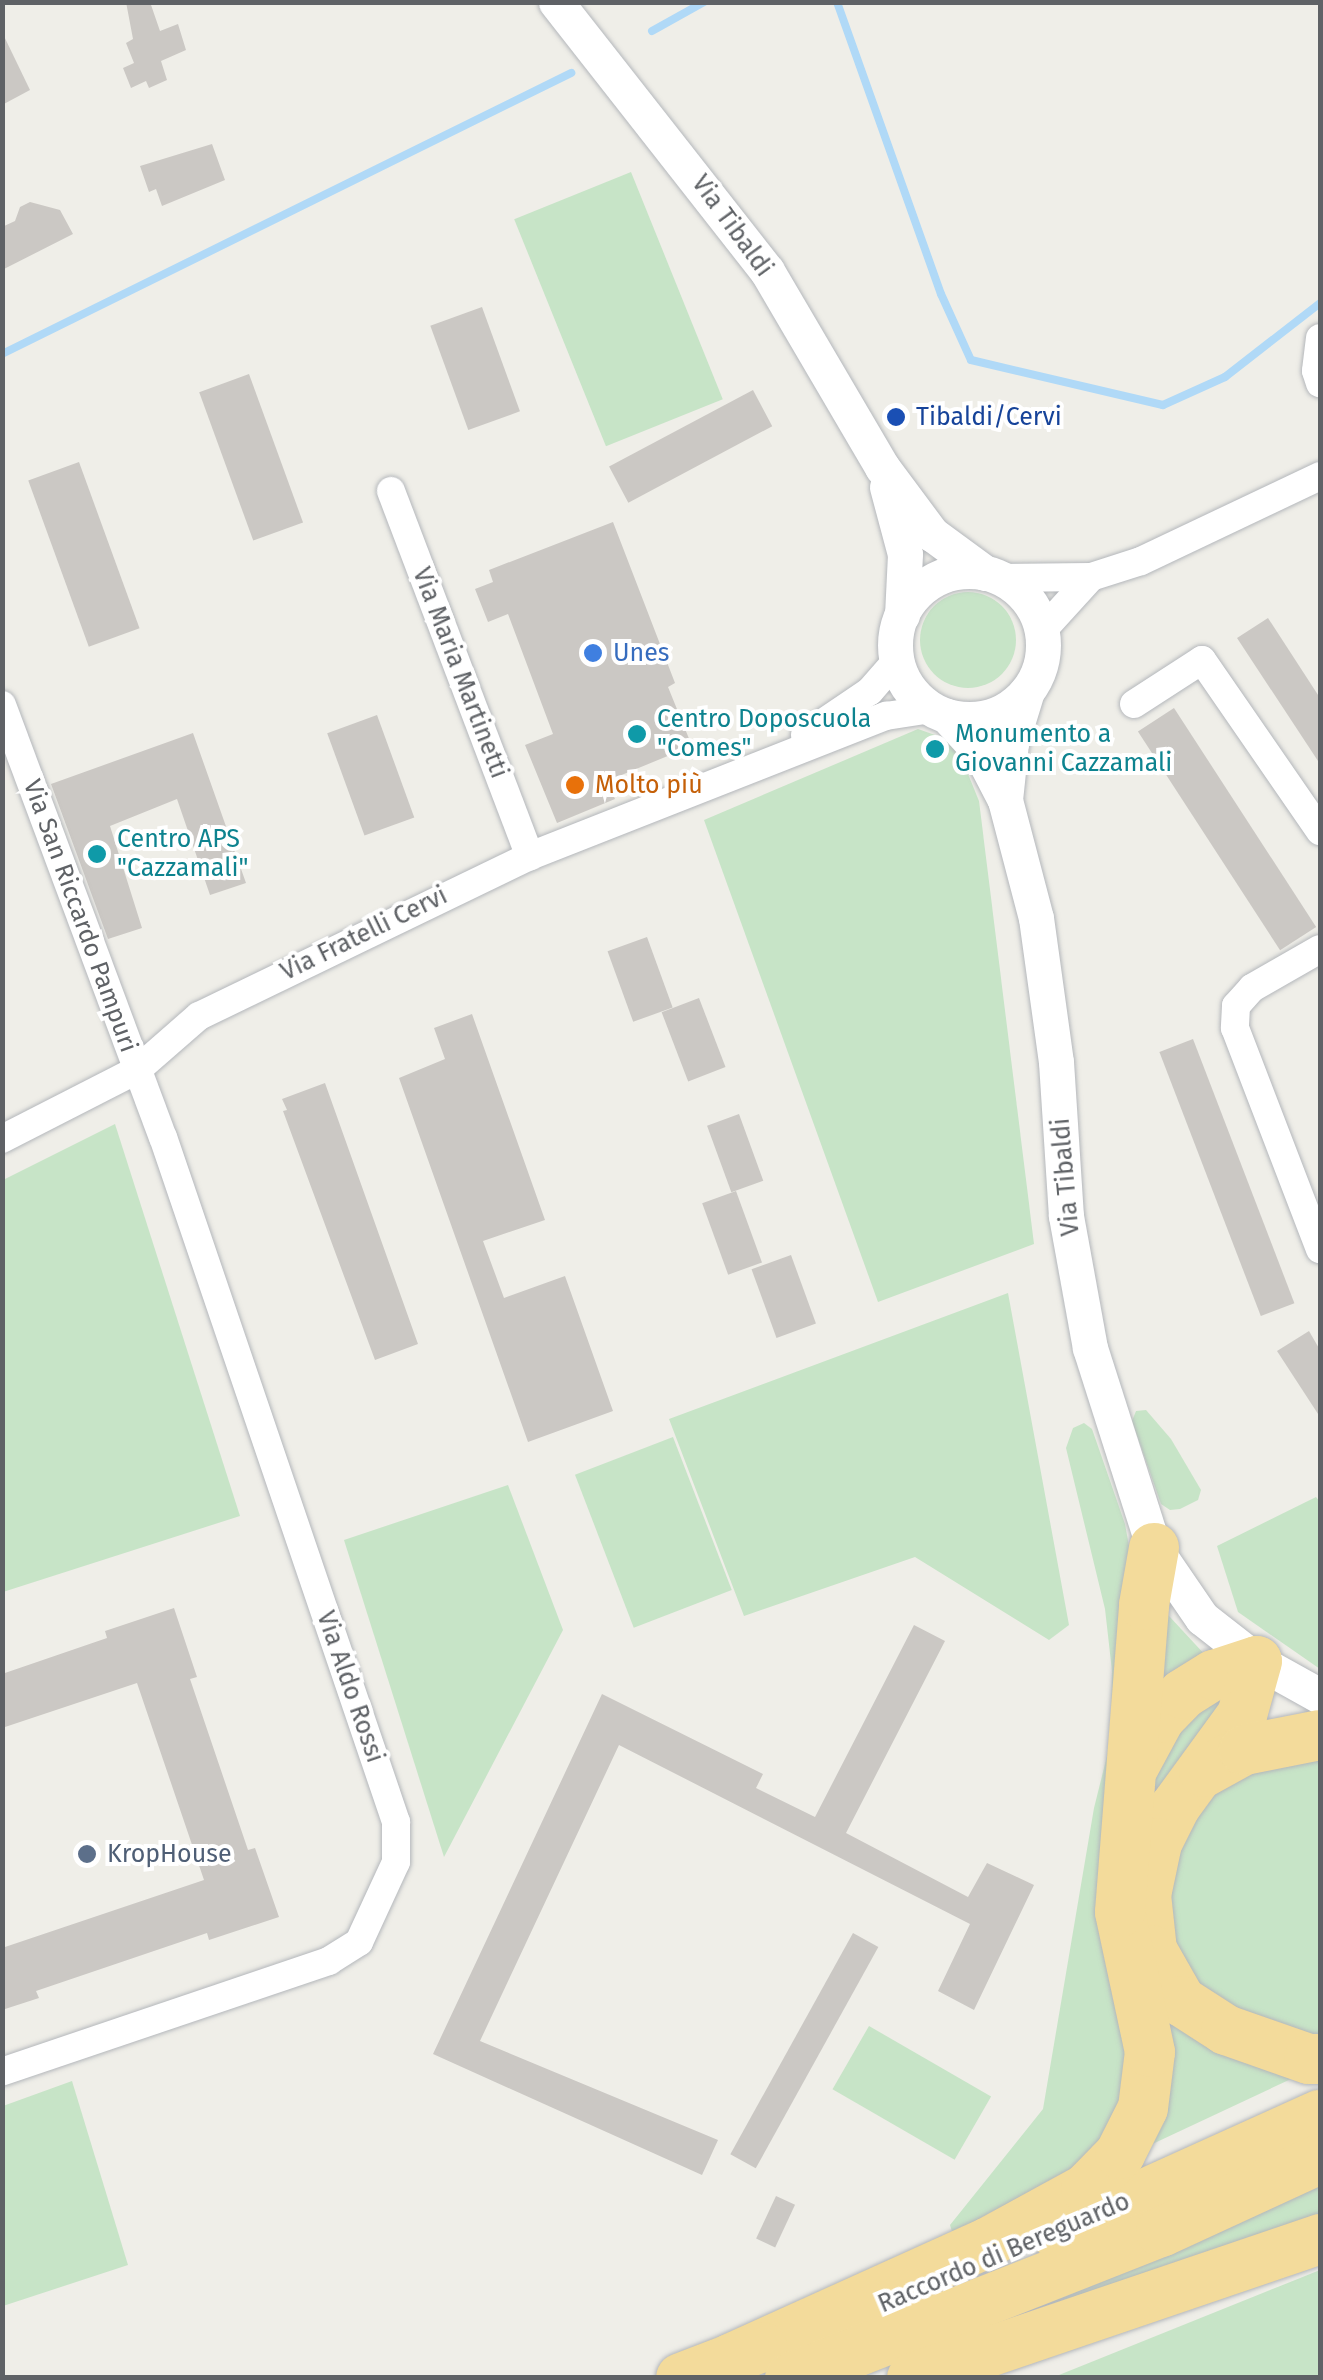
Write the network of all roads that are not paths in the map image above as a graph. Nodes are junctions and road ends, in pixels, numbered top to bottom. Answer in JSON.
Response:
{"nodes":[{"id":1,"x":556,"y":2,"type":"edge"},
{"id":2,"x":1320,"y":338,"type":"edge"},
{"id":3,"x":1320,"y":383,"type":"edge"},
{"id":4,"x":882,"y":467,"type":"junction"},
{"id":5,"x":1320,"y":476,"type":"edge"},
{"id":6,"x":391,"y":491,"type":"dead end"},
{"id":7,"x":992,"y":575,"type":"junction"},
{"id":8,"x":1091,"y":577,"type":"junction"},
{"id":9,"x":902,"y":615,"type":"junction"},
{"id":10,"x":1042,"y":632,"type":"junction"},
{"id":11,"x":896,"y":661,"type":"junction"},
{"id":12,"x":1027,"y":691,"type":"junction"},
{"id":13,"x":1134,"y":704,"type":"dead end"},
{"id":14,"x":2,"y":706,"type":"edge"},
{"id":15,"x":939,"y":712,"type":"junction"},
{"id":16,"x":748,"y":769,"type":"junction"},
{"id":17,"x":1005,"y":800,"type":"junction"},
{"id":18,"x":1320,"y":831,"type":"edge"},
{"id":19,"x":530,"y":856,"type":"junction"},
{"id":20,"x":1320,"y":949,"type":"edge"},
{"id":21,"x":137,"y":1070,"type":"junction"},
{"id":22,"x":2,"y":1139,"type":"edge"},
{"id":23,"x":1320,"y":1249,"type":"edge"},
{"id":24,"x":1154,"y":1548,"type":"junction"},
{"id":25,"x":1256,"y":1661,"type":"junction"},
{"id":26,"x":1320,"y":1696,"type":"edge"},
{"id":27,"x":1320,"y":1735,"type":"edge"},
{"id":28,"x":1200,"y":1775,"type":"junction"},
{"id":29,"x":1128,"y":1780,"type":"junction"},
{"id":30,"x":1320,"y":2059,"type":"edge"},
{"id":31,"x":2,"y":2072,"type":"edge"},
{"id":32,"x":1320,"y":2115,"type":"edge"},
{"id":33,"x":1320,"y":2159,"type":"edge"},
{"id":34,"x":1320,"y":2239,"type":"edge"},
{"id":35,"x":730,"y":2359,"type":"junction"},
{"id":36,"x":682,"y":2378,"type":"edge"},
{"id":37,"x":790,"y":2378,"type":"edge"},
{"id":38,"x":912,"y":2378,"type":"edge"}],
"edges":[{"from":1,"to":4,"type":"street","name":"Via Tibaldi"},
{"from":2,"to":3,"type":"street"},
{"from":4,"to":7,"type":"street","name":"Via Tibaldi"},
{"from":4,"to":9,"type":"street","name":"Via Tibaldi"},
{"from":5,"to":8,"type":"street"},
{"from":6,"to":19,"type":"street","name":"Via Maria Martinetti"},
{"from":7,"to":8,"type":"street"},
{"from":7,"to":9,"type":"street"},
{"from":7,"to":10,"type":"street"},
{"from":8,"to":10,"type":"street"},
{"from":9,"to":11,"type":"street"},
{"from":10,"to":12,"type":"street"},
{"from":11,"to":15,"type":"street"},
{"from":11,"to":16,"type":"street","name":"Via Fratelli Cervi"},
{"from":12,"to":15,"type":"street"},
{"from":12,"to":17,"type":"street","name":"Via Tibaldi"},
{"from":13,"to":18,"type":"street"},
{"from":14,"to":21,"type":"street","name":"Via San Riccardo Pampuri"},
{"from":15,"to":16,"type":"street","name":"Via Fratelli Cervi"},
{"from":15,"to":17,"type":"street","name":"Via Tibaldi"},
{"from":16,"to":19,"type":"street","name":"Via Fratelli Cervi"},
{"from":17,"to":24,"type":"street","name":"Via Tibaldi"},
{"from":19,"to":21,"type":"street","name":"Via Fratelli Cervi"},
{"from":20,"to":23,"type":"street"},
{"from":21,"to":22,"type":"street","name":"Via Fratelli Cervi"},
{"from":21,"to":31,"type":"street","name":"Via Aldo Rossi"},
{"from":24,"to":25,"type":"street","name":"Via Tibaldi"},
{"from":24,"to":29,"type":"highway"},
{"from":25,"to":26,"type":"street","name":"Via Tibaldi"},
{"from":25,"to":28,"type":"highway"},
{"from":25,"to":29,"type":"highway"},
{"from":27,"to":28,"type":"highway"},
{"from":28,"to":30,"type":"highway"},
{"from":29,"to":35,"type":"highway"},
{"from":32,"to":35,"type":"highway","name":"Raccordo di Bereguardo"},
{"from":33,"to":37,"type":"highway","name":"Raccordo di Bereguardo"},
{"from":34,"to":38,"type":"highway"},
{"from":35,"to":36,"type":"highway","name":"Raccordo di Bereguardo"}]}
